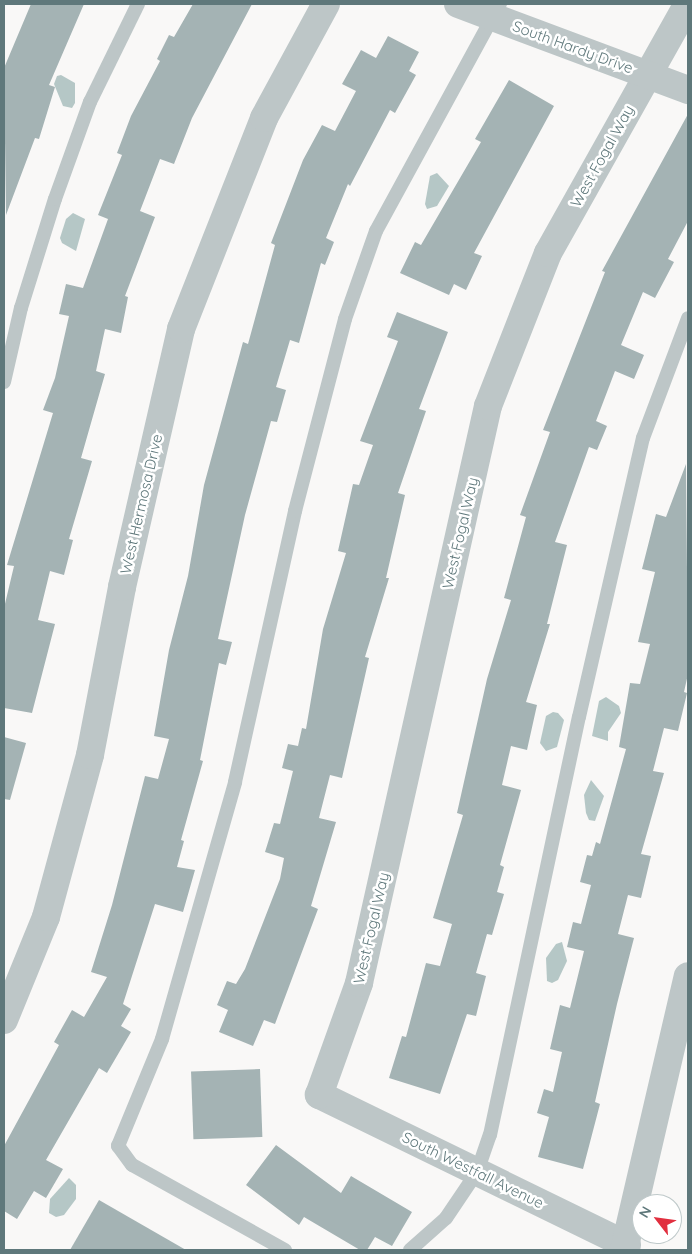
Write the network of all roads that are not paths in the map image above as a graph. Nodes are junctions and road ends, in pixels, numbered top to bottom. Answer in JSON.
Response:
{"nodes":[{"id":1,"x":138,"y":4,"type":"edge"},
{"id":2,"x":326,"y":4,"type":"edge"},
{"id":3,"x":458,"y":4,"type":"edge"},
{"id":4,"x":688,"y":4,"type":"edge"},
{"id":5,"x":496,"y":10,"type":"edge"},
{"id":6,"x":647,"y":75,"type":"junction"},
{"id":7,"x":688,"y":90,"type":"edge"},
{"id":8,"x":688,"y":318,"type":"edge"},
{"id":9,"x":4,"y":382,"type":"edge"},
{"id":10,"x":688,"y":976,"type":"edge"},
{"id":11,"x":685,"y":1004,"type":"edge"},
{"id":12,"x":4,"y":1020,"type":"edge"},
{"id":13,"x":319,"y":1095,"type":"joint"},
{"id":14,"x":477,"y":1172,"type":"junction"},
{"id":15,"x":626,"y":1248,"type":"edge"},
{"id":16,"x":285,"y":1250,"type":"edge"},
{"id":17,"x":410,"y":1250,"type":"edge"}],
"edges":[{"from":1,"to":9,"type":"lane"},
{"from":2,"to":12,"type":"street","name":"West Hermosa Drive"},
{"from":3,"to":5,"type":"street","name":"South Hardy Drive"},
{"from":4,"to":6,"type":"street","name":"West Fogal Way"},
{"from":5,"to":6,"type":"street","name":"South Hardy Drive"},
{"from":5,"to":16,"type":"lane"},
{"from":6,"to":7,"type":"street","name":"South Hardy Drive"},
{"from":6,"to":13,"type":"street","name":"West Fogal Way"},
{"from":8,"to":14,"type":"lane"},
{"from":10,"to":11,"type":"street"},
{"from":11,"to":15,"type":"street"},
{"from":13,"to":14,"type":"street","name":"South Westfall Avenue"},
{"from":14,"to":15,"type":"street","name":"South Westfall Avenue"},
{"from":14,"to":17,"type":"lane"}]}
